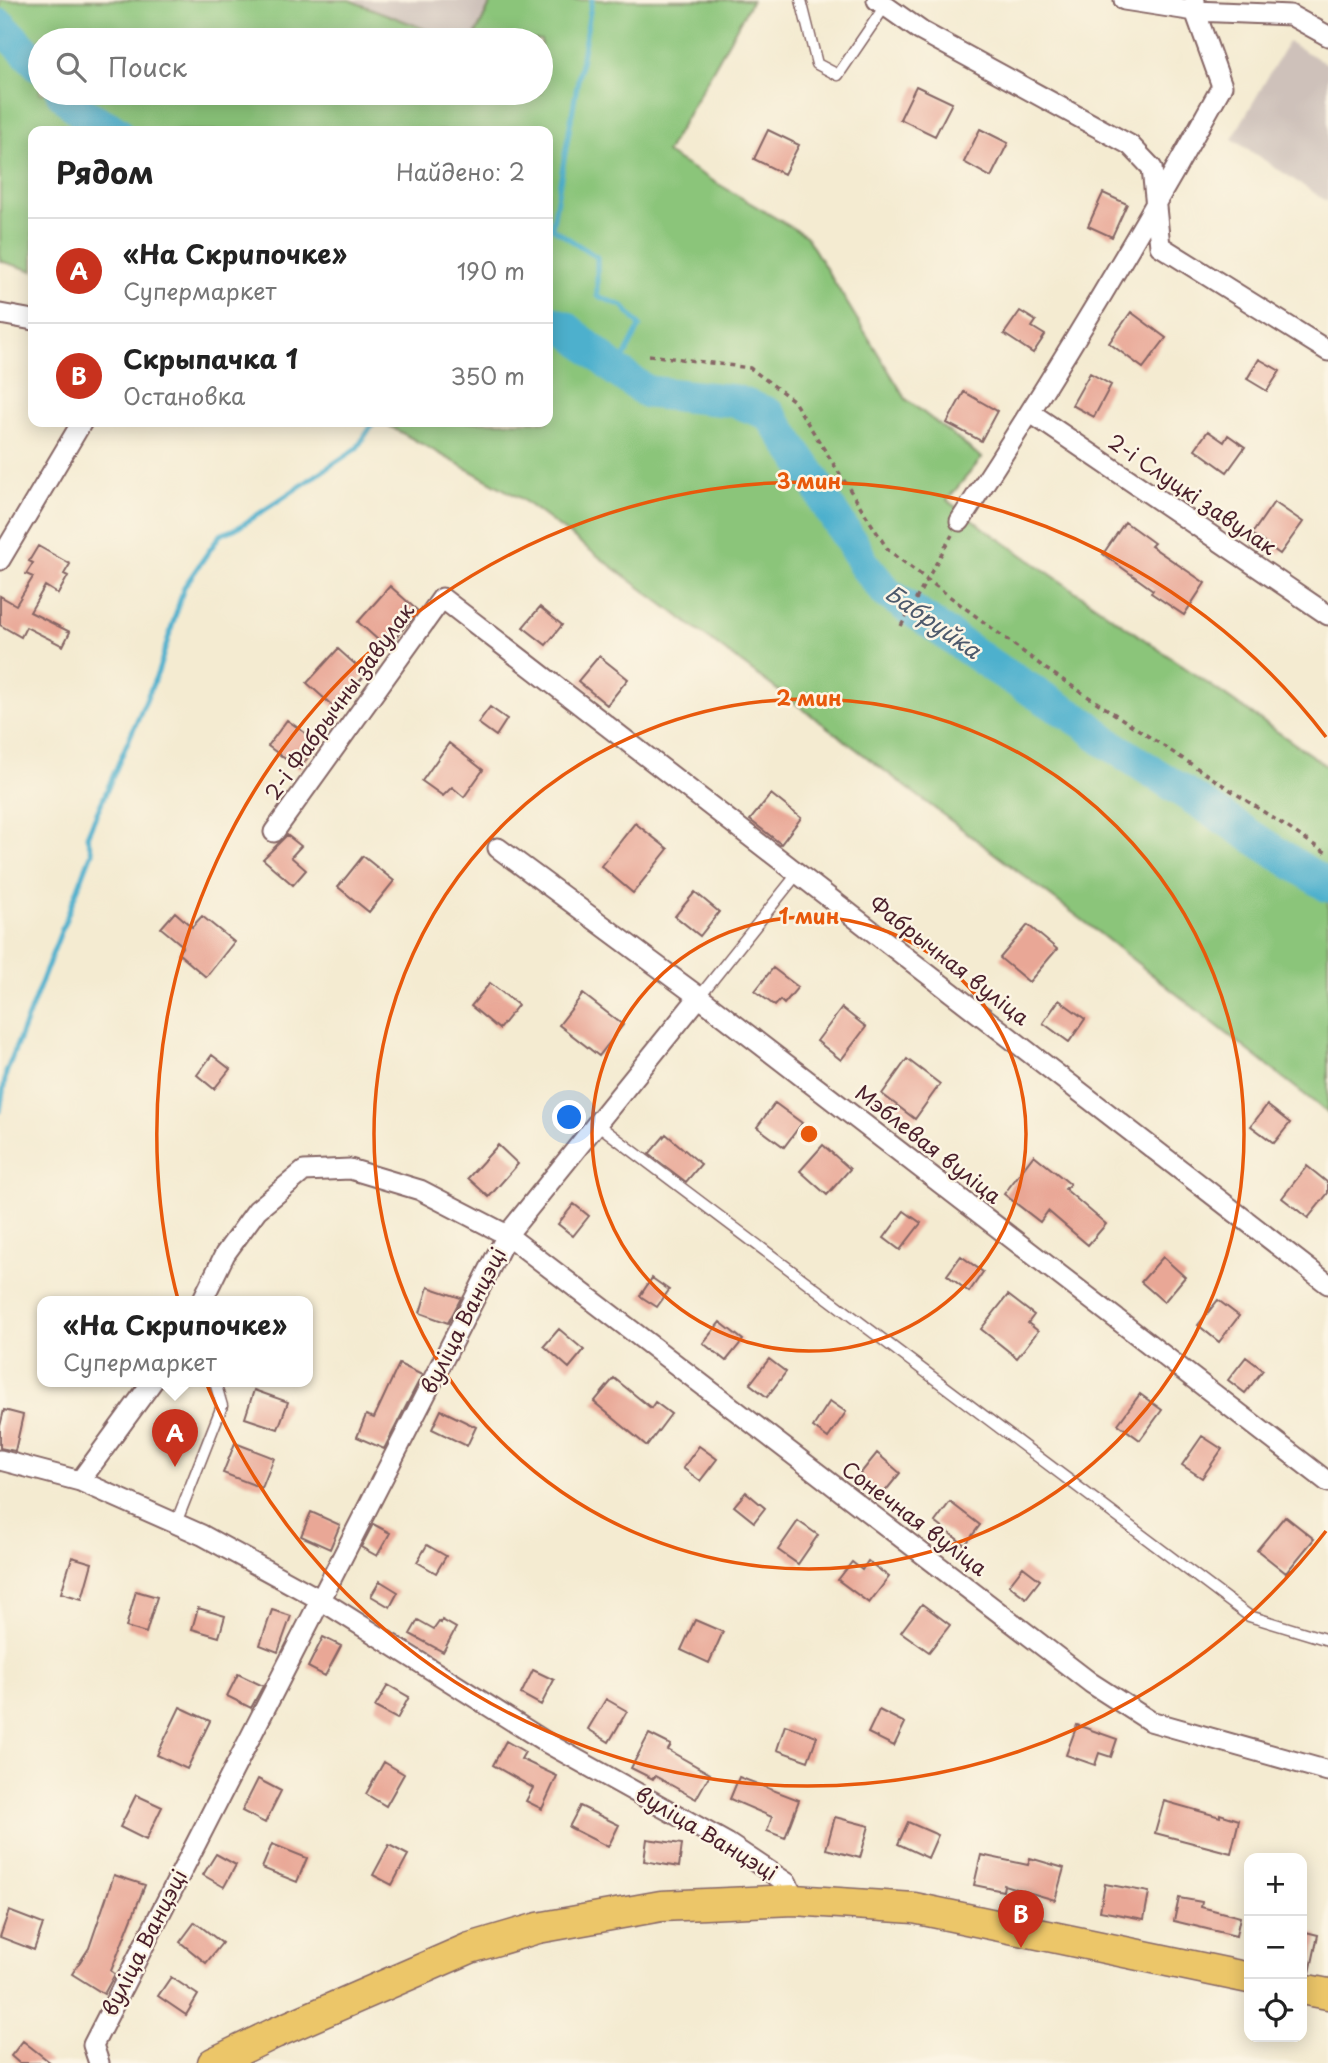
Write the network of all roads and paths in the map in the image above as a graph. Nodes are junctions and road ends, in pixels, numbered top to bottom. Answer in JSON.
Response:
{"nodes":[{"id":1,"x":801,"y":0,"type":"edge"},
{"id":2,"x":1124,"y":0,"type":"edge"},
{"id":3,"x":881,"y":3,"type":"edge"},
{"id":4,"x":1195,"y":6,"type":"edge"},
{"id":5,"x":1328,"y":36,"type":"edge"},
{"id":6,"x":1156,"y":207,"type":"junction"},
{"id":7,"x":0,"y":314,"type":"edge"},
{"id":8,"x":28,"y":319,"type":"edge"},
{"id":9,"x":1328,"y":351,"type":"edge"},
{"id":10,"x":649,"y":355,"type":"dead end"},
{"id":11,"x":1031,"y":413,"type":"junction"},
{"id":12,"x":79,"y":427,"type":"edge"},
{"id":13,"x":960,"y":521,"type":"joint"},
{"id":14,"x":0,"y":560,"type":"edge"},
{"id":15,"x":926,"y":579,"type":"junction"},
{"id":16,"x":442,"y":598,"type":"joint"},
{"id":17,"x":1328,"y":615,"type":"edge"},
{"id":18,"x":901,"y":626,"type":"dead end"},
{"id":19,"x":274,"y":832,"type":"dead end"},
{"id":20,"x":498,"y":848,"type":"dead end"},
{"id":21,"x":1328,"y":854,"type":"edge"},
{"id":22,"x":798,"y":873,"type":"junction"},
{"id":23,"x":699,"y":997,"type":"junction"},
{"id":24,"x":597,"y":1125,"type":"junction"},
{"id":25,"x":508,"y":1235,"type":"junction"},
{"id":26,"x":1328,"y":1284,"type":"edge"},
{"id":27,"x":204,"y":1296,"type":"edge"},
{"id":28,"x":149,"y":1387,"type":"edge"},
{"id":29,"x":216,"y":1387,"type":"edge"},
{"id":30,"x":0,"y":1460,"type":"edge"},
{"id":31,"x":80,"y":1481,"type":"junction"},
{"id":32,"x":1328,"y":1482,"type":"edge"},
{"id":33,"x":176,"y":1523,"type":"junction"},
{"id":34,"x":321,"y":1600,"type":"junction"},
{"id":35,"x":1328,"y":1640,"type":"edge"},
{"id":36,"x":1328,"y":1771,"type":"edge"},
{"id":37,"x":794,"y":1900,"type":"junction"},
{"id":38,"x":1244,"y":1977,"type":"edge"},
{"id":39,"x":1307,"y":1990,"type":"edge"},
{"id":40,"x":1328,"y":1994,"type":"edge"},
{"id":41,"x":99,"y":2063,"type":"edge"},
{"id":42,"x":213,"y":2063,"type":"edge"}],
"edges":[{"from":1,"to":3,"type":"lane"},
{"from":2,"to":4,"type":"street"},
{"from":3,"to":6,"type":"street"},
{"from":4,"to":5,"type":"street"},
{"from":4,"to":6,"type":"street"},
{"from":6,"to":9,"type":"street"},
{"from":6,"to":11,"type":"street"},
{"from":7,"to":8,"type":"street"},
{"from":10,"to":15,"type":"path"},
{"from":11,"to":13,"type":"street"},
{"from":11,"to":17,"type":"street","name":"2-і Слуцкі завулак"},
{"from":12,"to":14,"type":"street"},
{"from":13,"to":15,"type":"path"},
{"from":15,"to":18,"type":"path"},
{"from":15,"to":21,"type":"path"},
{"from":16,"to":19,"type":"street","name":"2-і Фабрычны завулак"},
{"from":16,"to":22,"type":"street","name":"Фабрычная вуліца"},
{"from":20,"to":23,"type":"street","name":"Мэблевая вуліца"},
{"from":22,"to":23,"type":"lane"},
{"from":22,"to":26,"type":"street","name":"Фабрычная вуліца"},
{"from":23,"to":24,"type":"street"},
{"from":23,"to":32,"type":"street","name":"Мэблевая вуліца"},
{"from":24,"to":25,"type":"street"},
{"from":24,"to":35,"type":"lane"},
{"from":25,"to":27,"type":"street","name":"вуліца Ванцэці"},
{"from":25,"to":34,"type":"street","name":"вуліца Ванцэці"},
{"from":25,"to":36,"type":"street","name":"Сонечная вуліца"},
{"from":28,"to":31,"type":"street"},
{"from":29,"to":33,"type":"lane"},
{"from":30,"to":31,"type":"street","name":"вуліца Ванцэці"},
{"from":31,"to":33,"type":"street","name":"вуліца Ванцэці"},
{"from":33,"to":34,"type":"street","name":"вуліца Ванцэці"},
{"from":34,"to":37,"type":"street","name":"вуліца Ванцэці"},
{"from":34,"to":41,"type":"street","name":"вуліца Ванцэці"},
{"from":37,"to":38,"type":"main road","name":"вуліца Ванцэці"},
{"from":37,"to":42,"type":"main road"},
{"from":39,"to":40,"type":"main road"}]}
